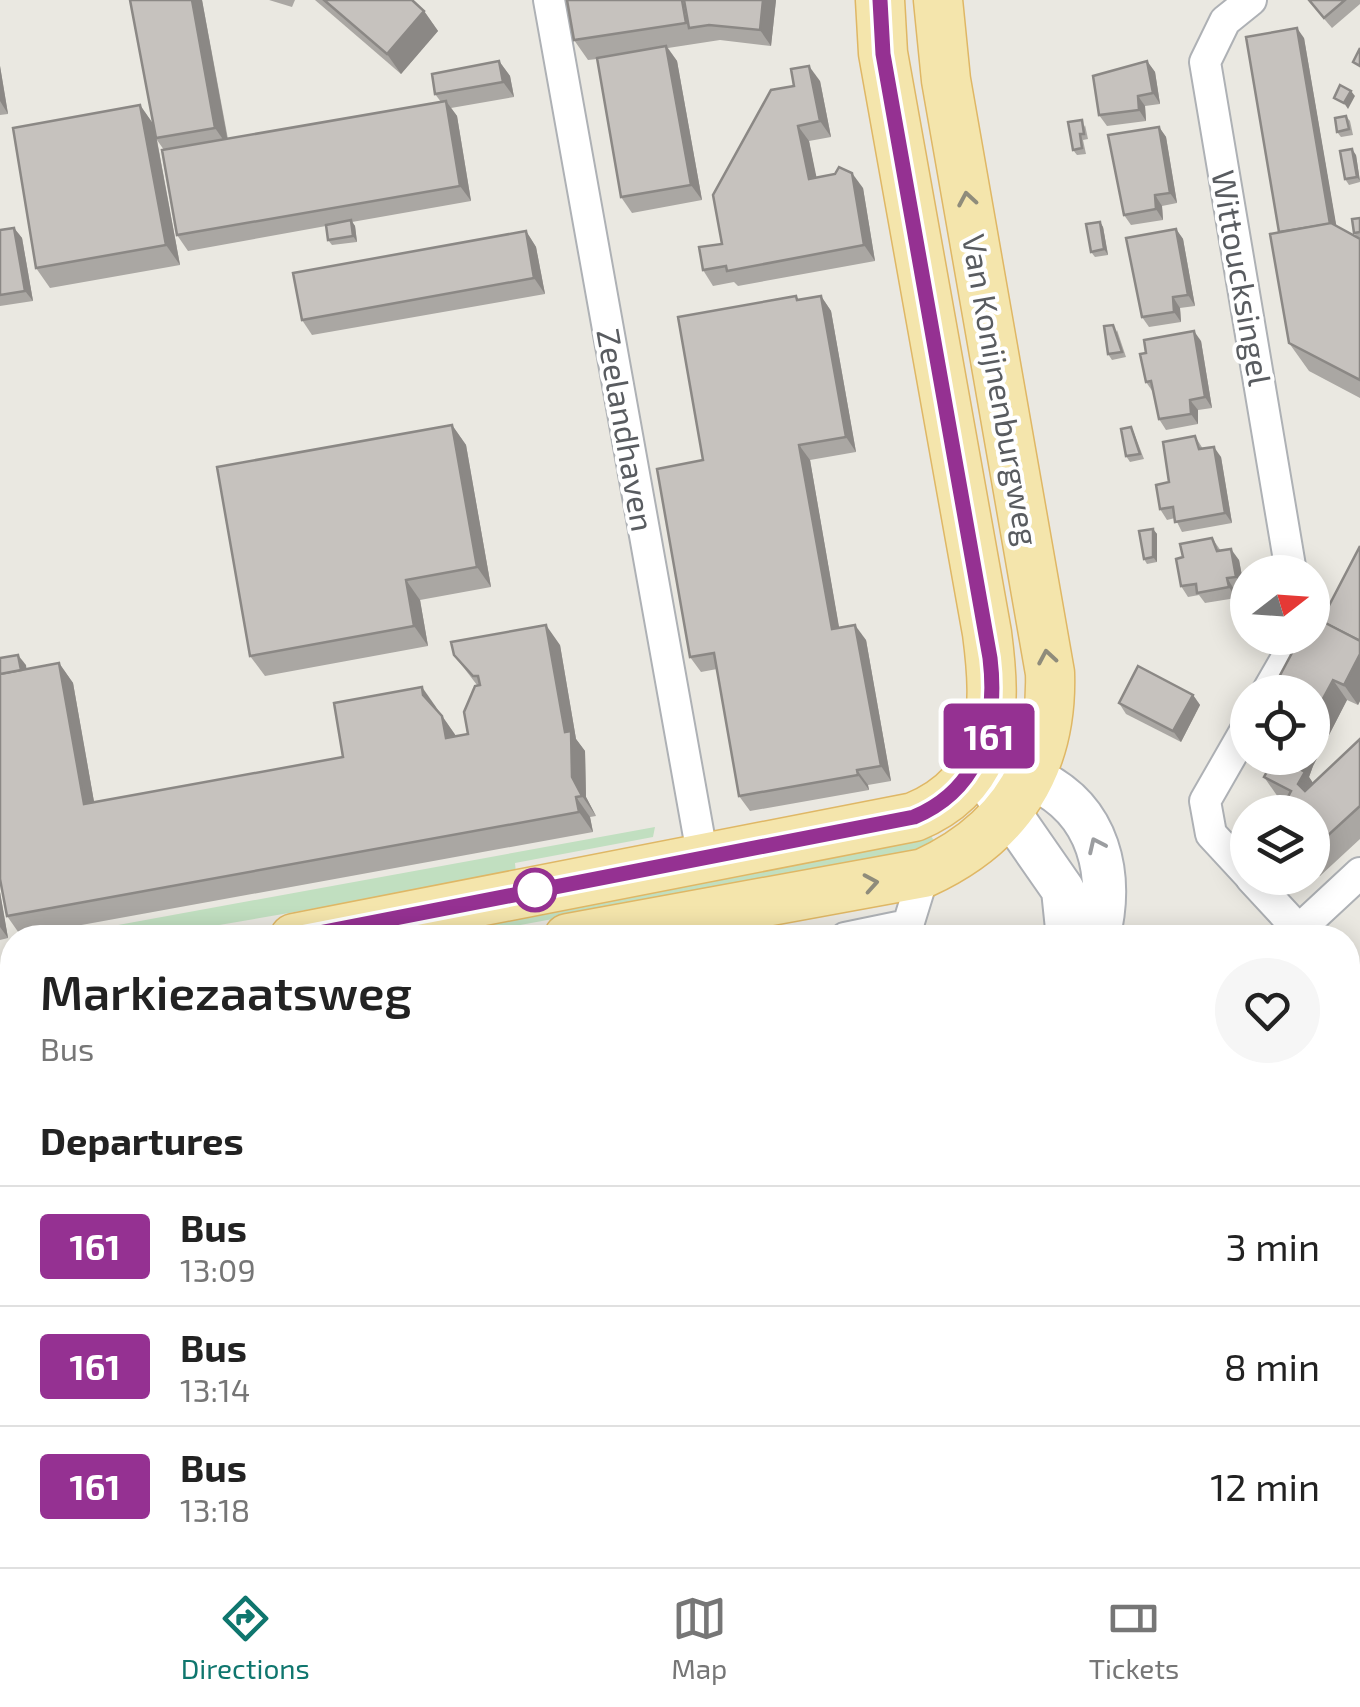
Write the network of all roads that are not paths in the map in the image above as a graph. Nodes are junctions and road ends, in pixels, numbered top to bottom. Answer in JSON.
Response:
{"nodes":[{"id":1,"x":549,"y":0,"type":"edge"},
{"id":2,"x":880,"y":0,"type":"edge"},
{"id":3,"x":938,"y":0,"type":"edge"},
{"id":4,"x":1252,"y":0,"type":"edge"},
{"id":5,"x":1288,"y":555,"type":"edge"},
{"id":6,"x":1230,"y":757,"type":"edge"},
{"id":7,"x":976,"y":764,"type":"junction"},
{"id":8,"x":1020,"y":796,"type":"junction"},
{"id":9,"x":1230,"y":855,"type":"edge"},
{"id":10,"x":703,"y":859,"type":"junction"},
{"id":11,"x":924,"y":873,"type":"junction"},
{"id":12,"x":1360,"y":874,"type":"edge"},
{"id":13,"x":1264,"y":895,"type":"edge"},
{"id":14,"x":361,"y":925,"type":"edge"},
{"id":15,"x":678,"y":925,"type":"edge"},
{"id":16,"x":908,"y":925,"type":"edge"},
{"id":17,"x":1066,"y":925,"type":"edge"},
{"id":18,"x":1101,"y":925,"type":"edge"},
{"id":19,"x":1287,"y":925,"type":"edge"},
{"id":20,"x":1304,"y":925,"type":"edge"}],
"edges":[{"from":1,"to":10,"type":"street","name":"Zeelandhaven"},
{"from":2,"to":7,"type":"main road","name":"Van Konijnenburgweg"},
{"from":8,"to":3,"type":"main road","name":"Van Konijnenburgweg","one_way":true},
{"from":4,"to":5,"type":"street","name":"Wittoucksingel"},
{"from":6,"to":9,"type":"street"},
{"from":7,"to":8,"type":"main road"},
{"from":7,"to":10,"type":"main road"},
{"from":8,"to":11,"type":"main road"},
{"from":8,"to":17,"type":"main road"},
{"from":18,"to":8,"type":"main road","one_way":true},
{"from":10,"to":14,"type":"main road"},
{"from":15,"to":11,"type":"main road","one_way":true},
{"from":11,"to":16,"type":"street"},
{"from":12,"to":20,"type":"street"},
{"from":13,"to":19,"type":"street"}]}
